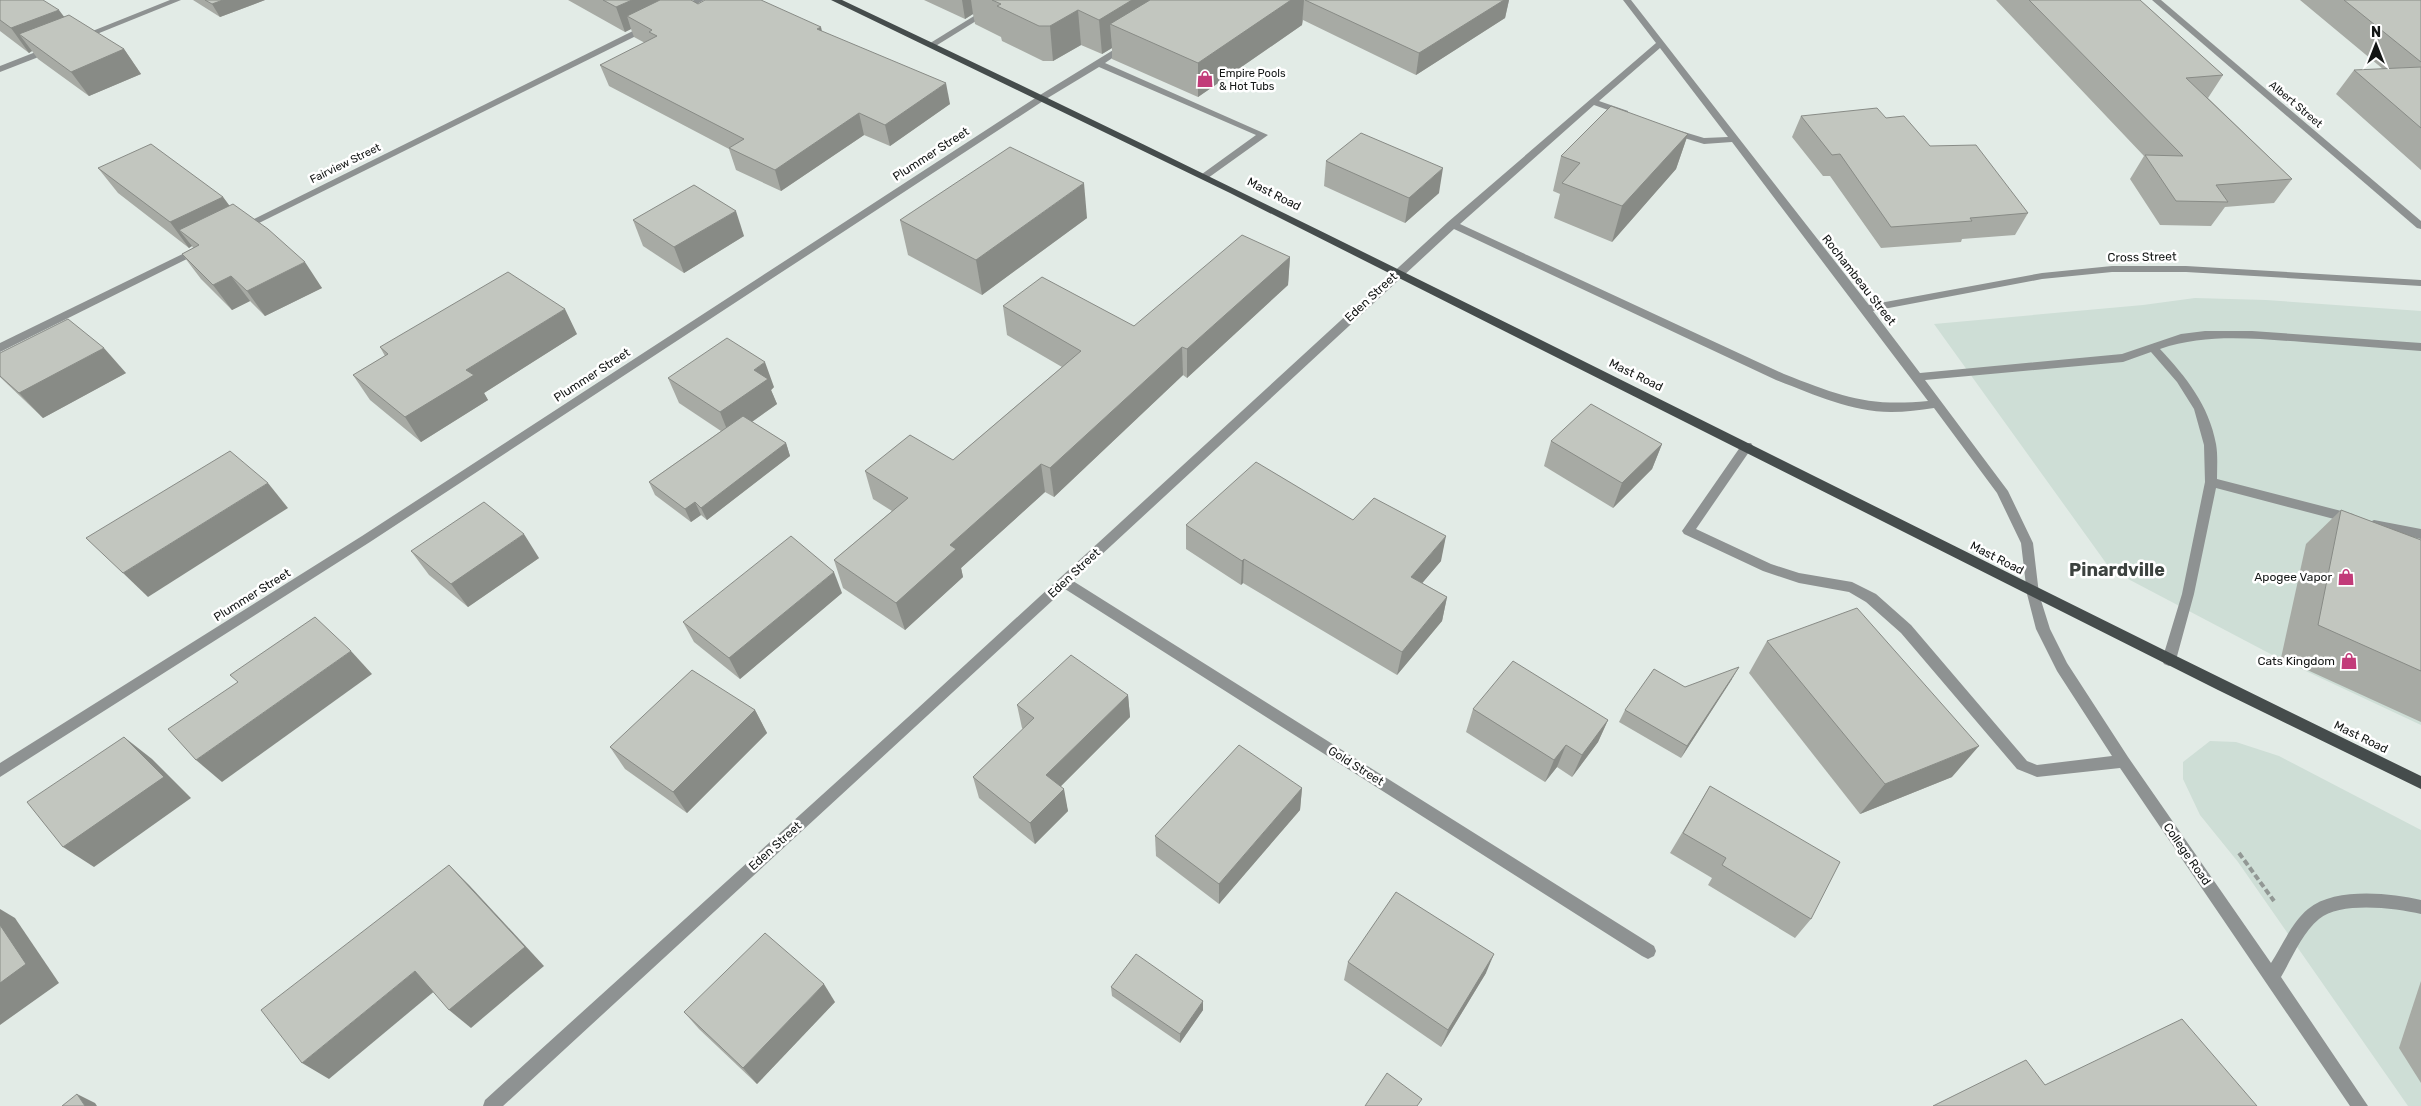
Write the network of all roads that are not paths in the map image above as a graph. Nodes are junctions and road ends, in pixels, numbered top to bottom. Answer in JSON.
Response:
{"nodes":[{"id":1,"x":177,"y":0,"type":"edge"},
{"id":2,"x":700,"y":0,"type":"edge"},
{"id":3,"x":835,"y":0,"type":"edge"},
{"id":4,"x":1006,"y":0,"type":"edge"},
{"id":5,"x":1627,"y":0,"type":"edge"},
{"id":6,"x":2156,"y":0,"type":"edge"},
{"id":7,"x":674,"y":13,"type":"edge"},
{"id":8,"x":656,"y":22,"type":"edge"},
{"id":9,"x":1140,"y":37,"type":"edge"},
{"id":10,"x":74,"y":40,"type":"edge"},
{"id":11,"x":1660,"y":44,"type":"junction"},
{"id":12,"x":931,"y":45,"type":"junction"},
{"id":13,"x":56,"y":47,"type":"edge"},
{"id":14,"x":1098,"y":63,"type":"junction"},
{"id":15,"x":0,"y":69,"type":"edge"},
{"id":16,"x":1043,"y":97,"type":"junction"},
{"id":17,"x":1592,"y":101,"type":"junction"},
{"id":18,"x":1638,"y":118,"type":"edge"},
{"id":19,"x":1665,"y":129,"type":"edge"},
{"id":20,"x":1734,"y":139,"type":"junction"},
{"id":21,"x":1205,"y":176,"type":"junction"},
{"id":22,"x":1452,"y":224,"type":"junction"},
{"id":23,"x":2421,"y":226,"type":"edge"},
{"id":24,"x":230,"y":234,"type":"edge"},
{"id":25,"x":213,"y":242,"type":"edge"},
{"id":26,"x":1396,"y":273,"type":"junction"},
{"id":27,"x":2421,"y":283,"type":"edge"},
{"id":28,"x":1866,"y":309,"type":"junction"},
{"id":29,"x":2421,"y":347,"type":"edge"},
{"id":30,"x":0,"y":348,"type":"edge"},
{"id":31,"x":2154,"y":348,"type":"junction"},
{"id":32,"x":1918,"y":378,"type":"junction"},
{"id":33,"x":1938,"y":404,"type":"junction"},
{"id":34,"x":1747,"y":446,"type":"junction"},
{"id":35,"x":2211,"y":482,"type":"junction"},
{"id":36,"x":2421,"y":534,"type":"edge"},
{"id":37,"x":1064,"y":582,"type":"junction"},
{"id":38,"x":2033,"y":594,"type":"junction"},
{"id":39,"x":2169,"y":660,"type":"junction"},
{"id":40,"x":2123,"y":762,"type":"junction"},
{"id":41,"x":0,"y":771,"type":"edge"},
{"id":42,"x":2421,"y":783,"type":"edge"},
{"id":43,"x":2421,"y":907,"type":"edge"},
{"id":44,"x":1648,"y":951,"type":"dead end"},
{"id":45,"x":2272,"y":977,"type":"junction"},
{"id":46,"x":491,"y":1106,"type":"edge"},
{"id":47,"x":2360,"y":1106,"type":"edge"}],
"edges":[{"from":1,"to":10,"type":"street"},
{"from":2,"to":7,"type":"street"},
{"from":3,"to":12,"type":"main road","name":"Mast Road"},
{"from":4,"to":12,"type":"street"},
{"from":5,"to":11,"type":"street","name":"Rochambeau Street"},
{"from":6,"to":23,"type":"street","name":"Albert Street"},
{"from":8,"to":24,"type":"street","name":"Fairview Street"},
{"from":9,"to":14,"type":"street","name":"Plummer Street"},
{"from":11,"to":17,"type":"street","name":"Eden Street"},
{"from":11,"to":20,"type":"street","name":"Rochambeau Street"},
{"from":12,"to":16,"type":"main road","name":"Mast Road"},
{"from":13,"to":15,"type":"street"},
{"from":14,"to":16,"type":"street","name":"Plummer Street"},
{"from":14,"to":21,"type":"street"},
{"from":16,"to":21,"type":"main road","name":"Mast Road"},
{"from":16,"to":41,"type":"street","name":"Plummer Street"},
{"from":17,"to":18,"type":"street"},
{"from":17,"to":22,"type":"street","name":"Eden Street"},
{"from":19,"to":20,"type":"street"},
{"from":20,"to":28,"type":"street","name":"Rochambeau Street"},
{"from":21,"to":26,"type":"main road","name":"Mast Road"},
{"from":22,"to":26,"type":"street","name":"Eden Street"},
{"from":22,"to":33,"type":"street"},
{"from":25,"to":30,"type":"street"},
{"from":26,"to":34,"type":"main road","name":"Mast Road"},
{"from":26,"to":37,"type":"street","name":"Eden Street"},
{"from":27,"to":28,"type":"street","name":"Cross Street"},
{"from":28,"to":32,"type":"street","name":"Rochambeau Street"},
{"from":29,"to":31,"type":"street"},
{"from":31,"to":32,"type":"street"},
{"from":31,"to":35,"type":"street"},
{"from":32,"to":33,"type":"street","name":"Rochambeau Street"},
{"from":33,"to":38,"type":"street","name":"Rochambeau Street"},
{"from":34,"to":38,"type":"main road","name":"Mast Road"},
{"from":34,"to":40,"type":"street"},
{"from":35,"to":36,"type":"street"},
{"from":35,"to":39,"type":"street"},
{"from":37,"to":44,"type":"street","name":"Gold Street"},
{"from":37,"to":46,"type":"street","name":"Eden Street"},
{"from":38,"to":39,"type":"main road","name":"Mast Road"},
{"from":38,"to":40,"type":"street","name":"College Road"},
{"from":39,"to":42,"type":"main road","name":"Mast Road"},
{"from":40,"to":45,"type":"street","name":"College Road"},
{"from":43,"to":45,"type":"street"},
{"from":45,"to":47,"type":"street","name":"College Road"}]}
